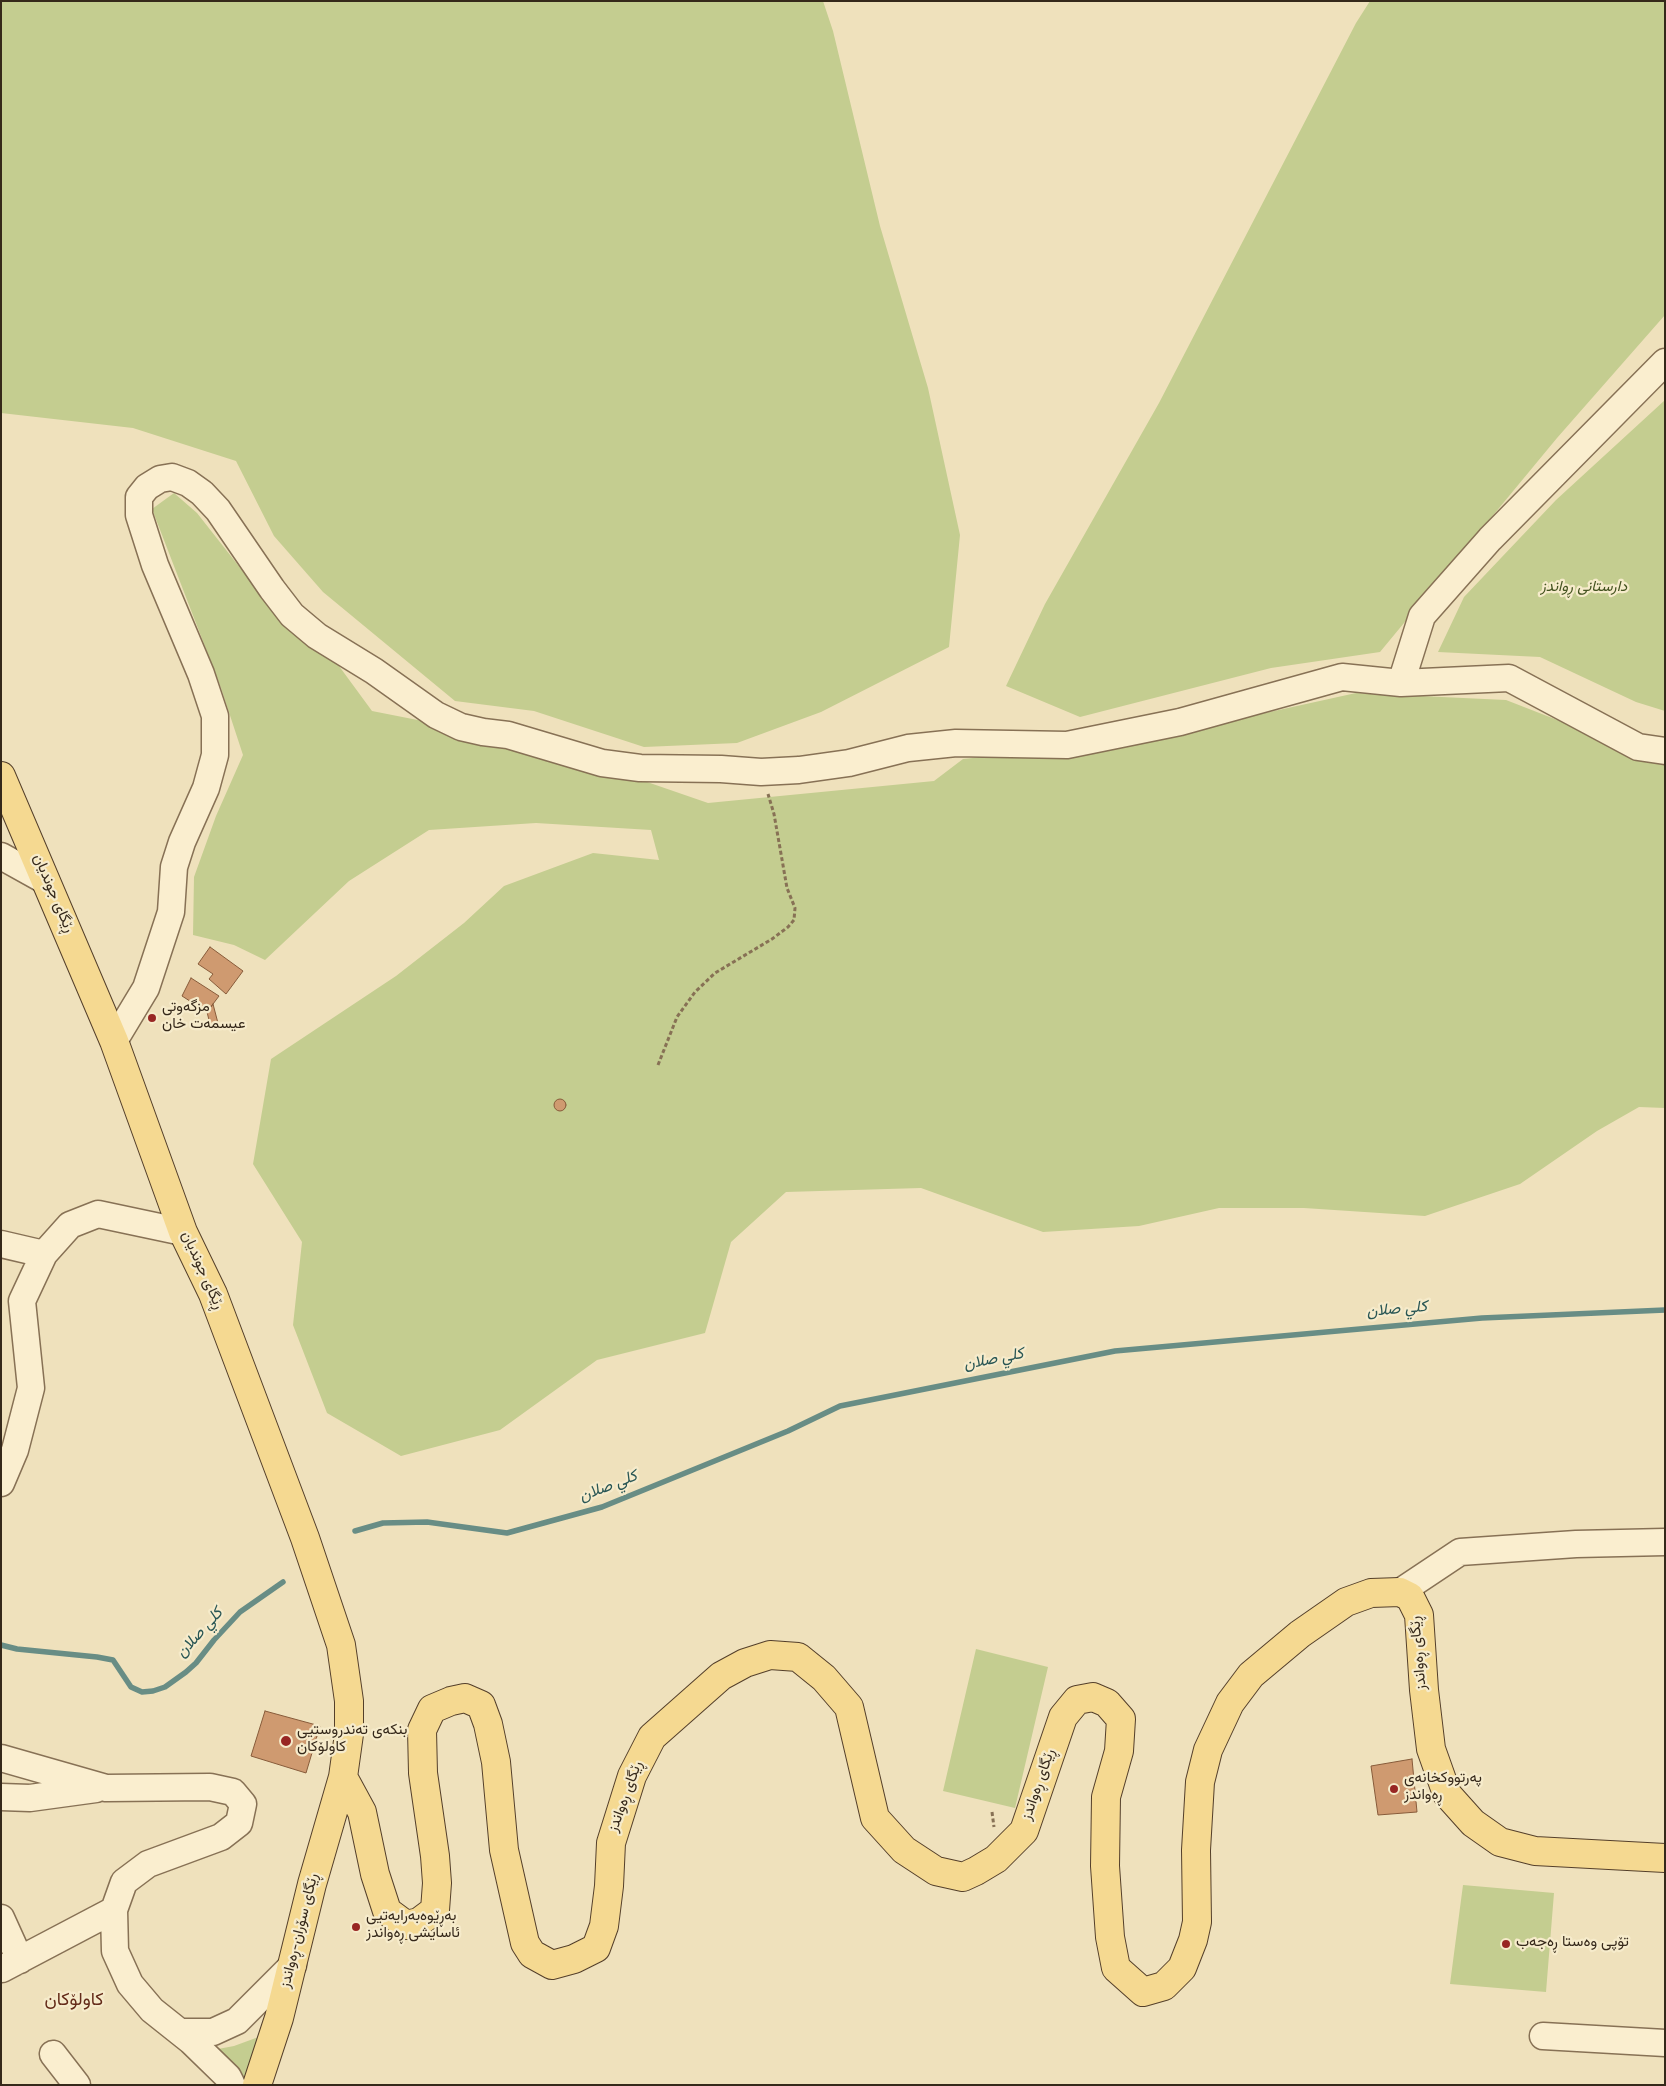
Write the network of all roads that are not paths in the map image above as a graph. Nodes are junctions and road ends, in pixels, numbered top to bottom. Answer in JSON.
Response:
{"nodes":[{"id":1,"x":1665,"y":362,"type":"edge"},
{"id":2,"x":1401,"y":683,"type":"junction"},
{"id":3,"x":1665,"y":751,"type":"edge"},
{"id":4,"x":1,"y":776,"type":"edge"},
{"id":5,"x":1,"y":856,"type":"edge"},
{"id":6,"x":46,"y":881,"type":"junction"},
{"id":7,"x":114,"y":1041,"type":"junction"},
{"id":8,"x":183,"y":1232,"type":"junction"},
{"id":9,"x":1,"y":1244,"type":"edge"},
{"id":10,"x":44,"y":1254,"type":"junction"},
{"id":11,"x":1,"y":1482,"type":"edge"},
{"id":12,"x":1665,"y":1542,"type":"edge"},
{"id":13,"x":1400,"y":1592,"type":"junction"},
{"id":14,"x":1,"y":1758,"type":"edge"},
{"id":15,"x":343,"y":1777,"type":"junction"},
{"id":16,"x":106,"y":1788,"type":"junction"},
{"id":17,"x":1,"y":1797,"type":"edge"},
{"id":18,"x":1665,"y":1858,"type":"edge"},
{"id":19,"x":114,"y":1910,"type":"junction"},
{"id":20,"x":1,"y":1918,"type":"edge"},
{"id":21,"x":11,"y":1965,"type":"edge"},
{"id":22,"x":293,"y":1965,"type":"junction"},
{"id":23,"x":180,"y":2032,"type":"junction"},
{"id":24,"x":1543,"y":2036,"type":"dead end"},
{"id":25,"x":1665,"y":2043,"type":"edge"},
{"id":26,"x":53,"y":2054,"type":"dead end"},
{"id":27,"x":77,"y":2085,"type":"edge"},
{"id":28,"x":232,"y":2085,"type":"edge"},
{"id":29,"x":257,"y":2085,"type":"edge"}],
"edges":[{"from":1,"to":2,"type":"street"},
{"from":2,"to":3,"type":"street"},
{"from":2,"to":7,"type":"street"},
{"from":4,"to":6,"type":"main road","name":"ڕێگای جوندیان"},
{"from":5,"to":6,"type":"street"},
{"from":6,"to":7,"type":"main road","name":"ڕێگای جوندیان"},
{"from":7,"to":8,"type":"main road","name":"ڕێگای جوندیان"},
{"from":8,"to":10,"type":"street"},
{"from":8,"to":15,"type":"main road","name":"ڕێگای جوندیان"},
{"from":9,"to":10,"type":"street"},
{"from":10,"to":11,"type":"street"},
{"from":12,"to":13,"type":"street"},
{"from":13,"to":15,"type":"main road","name":"ڕێگای ڕەواندز"},
{"from":13,"to":18,"type":"main road","name":"ڕێگای ڕەواندز"},
{"from":14,"to":16,"type":"street"},
{"from":15,"to":22,"type":"main road","name":"ڕێگای سۆران-ڕەواندز"},
{"from":16,"to":17,"type":"street"},
{"from":16,"to":19,"type":"street"},
{"from":19,"to":21,"type":"street"},
{"from":19,"to":23,"type":"street"},
{"from":20,"to":21,"type":"street"},
{"from":22,"to":23,"type":"street"},
{"from":22,"to":29,"type":"main road","name":"ڕێگای سۆران-ڕەواندز"},
{"from":23,"to":28,"type":"street"},
{"from":24,"to":25,"type":"street"},
{"from":26,"to":27,"type":"street"}]}
